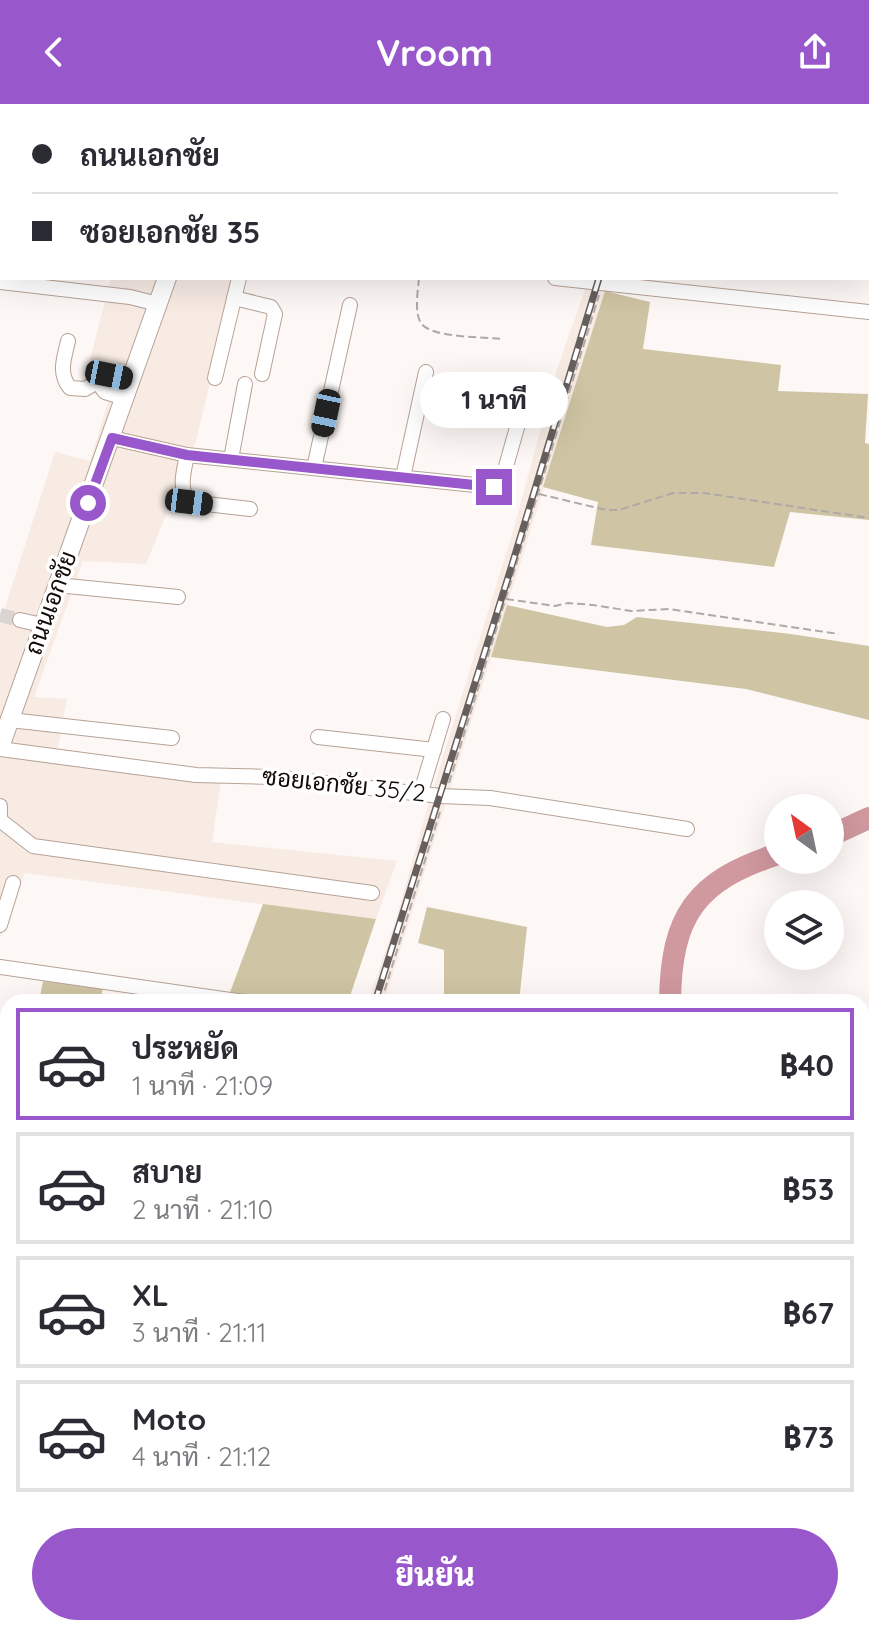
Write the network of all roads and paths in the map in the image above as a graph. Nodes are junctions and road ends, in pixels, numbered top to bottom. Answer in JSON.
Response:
{"nodes":[{"id":1,"x":166,"y":280,"type":"edge"},
{"id":2,"x":238,"y":280,"type":"edge"},
{"id":3,"x":419,"y":280,"type":"edge"},
{"id":4,"x":574,"y":280,"type":"edge"},
{"id":5,"x":0,"y":282,"type":"edge"},
{"id":6,"x":602,"y":283,"type":"junction"},
{"id":7,"x":103,"y":286,"type":"edge"},
{"id":8,"x":234,"y":298,"type":"junction"},
{"id":9,"x":158,"y":304,"type":"junction"},
{"id":10,"x":350,"y":305,"type":"dead end"},
{"id":11,"x":869,"y":312,"type":"edge"},
{"id":12,"x":503,"y":339,"type":"dead end"},
{"id":13,"x":68,"y":341,"type":"dead end"},
{"id":14,"x":426,"y":372,"type":"dead end"},
{"id":15,"x":262,"y":374,"type":"dead end"},
{"id":16,"x":215,"y":378,"type":"dead end"},
{"id":17,"x":131,"y":380,"type":"junction"},
{"id":18,"x":97,"y":382,"type":"junction"},
{"id":19,"x":245,"y":384,"type":"dead end"},
{"id":20,"x":527,"y":392,"type":"dead end"},
{"id":21,"x":125,"y":398,"type":"junction"},
{"id":22,"x":112,"y":438,"type":"junction"},
{"id":23,"x":187,"y":455,"type":"junction"},
{"id":24,"x":231,"y":459,"type":"junction"},
{"id":25,"x":314,"y":468,"type":"junction"},
{"id":26,"x":403,"y":477,"type":"junction"},
{"id":27,"x":538,"y":494,"type":"junction"},
{"id":28,"x":250,"y":509,"type":"dead end"},
{"id":29,"x":869,"y":518,"type":"edge"},
{"id":30,"x":57,"y":585,"type":"junction"},
{"id":31,"x":178,"y":597,"type":"dead end"},
{"id":32,"x":505,"y":598,"type":"junction"},
{"id":33,"x":20,"y":620,"type":"tunnel mouth"},
{"id":34,"x":42,"y":625,"type":"junction"},
{"id":35,"x":839,"y":634,"type":"dead end"},
{"id":36,"x":443,"y":719,"type":"dead end"},
{"id":37,"x":10,"y":720,"type":"junction"},
{"id":38,"x":318,"y":737,"type":"dead end"},
{"id":39,"x":172,"y":738,"type":"dead end"},
{"id":40,"x":0,"y":748,"type":"edge"},
{"id":41,"x":434,"y":750,"type":"junction"},
{"id":42,"x":421,"y":792,"type":"junction"},
{"id":43,"x":445,"y":796,"type":"junction"},
{"id":44,"x":0,"y":806,"type":"edge"},
{"id":45,"x":0,"y":817,"type":"edge"},
{"id":46,"x":687,"y":829,"type":"dead end"},
{"id":47,"x":13,"y":883,"type":"dead end"},
{"id":48,"x":372,"y":893,"type":"dead end"},
{"id":49,"x":0,"y":925,"type":"edge"},
{"id":50,"x":0,"y":967,"type":"edge"},
{"id":51,"x":188,"y":994,"type":"edge"},
{"id":52,"x":383,"y":994,"type":"edge"}],
"edges":[{"from":1,"to":9,"type":"main road","name":"ถนนเอกชัย"},
{"from":2,"to":8,"type":"street"},
{"from":3,"to":12,"type":"path"},
{"from":4,"to":6,"type":"street"},
{"from":5,"to":7,"type":"street"},
{"from":6,"to":11,"type":"street"},
{"from":6,"to":27,"type":"path"},
{"from":7,"to":9,"type":"street"},
{"from":8,"to":15,"type":"street"},
{"from":8,"to":16,"type":"street"},
{"from":9,"to":17,"type":"main road","name":"ถนนเอกชัย"},
{"from":10,"to":25,"type":"street"},
{"from":13,"to":18,"type":"street"},
{"from":14,"to":26,"type":"street"},
{"from":17,"to":18,"type":"street"},
{"from":17,"to":21,"type":"main road","name":"ถนนเอกชัย"},
{"from":18,"to":21,"type":"street"},
{"from":19,"to":24,"type":"street"},
{"from":20,"to":26,"type":"street"},
{"from":21,"to":22,"type":"main road","name":"ถนนเอกชัย"},
{"from":22,"to":23,"type":"street"},
{"from":22,"to":30,"type":"main road","name":"ถนนเอกชัย"},
{"from":23,"to":24,"type":"street"},
{"from":23,"to":28,"type":"street"},
{"from":24,"to":25,"type":"street"},
{"from":25,"to":26,"type":"street"},
{"from":27,"to":29,"type":"path"},
{"from":27,"to":32,"type":"path"},
{"from":30,"to":31,"type":"street"},
{"from":30,"to":34,"type":"main road","name":"ถนนเอกชัย"},
{"from":32,"to":35,"type":"path"},
{"from":32,"to":43,"type":"path"},
{"from":33,"to":34,"type":"street"},
{"from":34,"to":37,"type":"main road","name":"ถนนเอกชัย"},
{"from":36,"to":41,"type":"street"},
{"from":37,"to":39,"type":"street"},
{"from":37,"to":40,"type":"main road","name":"ถนนเอกชัย"},
{"from":38,"to":41,"type":"street"},
{"from":40,"to":42,"type":"street","name":"ซอยเอกชัย 35/2"},
{"from":41,"to":42,"type":"street"},
{"from":42,"to":43,"type":"street","name":"ซอยเอกชัย 35/2"},
{"from":43,"to":46,"type":"street","name":"ซอยเอกชัย 35/2"},
{"from":43,"to":52,"type":"path"},
{"from":44,"to":45,"type":"street"},
{"from":45,"to":48,"type":"street"},
{"from":47,"to":49,"type":"street"},
{"from":50,"to":51,"type":"street"}]}
